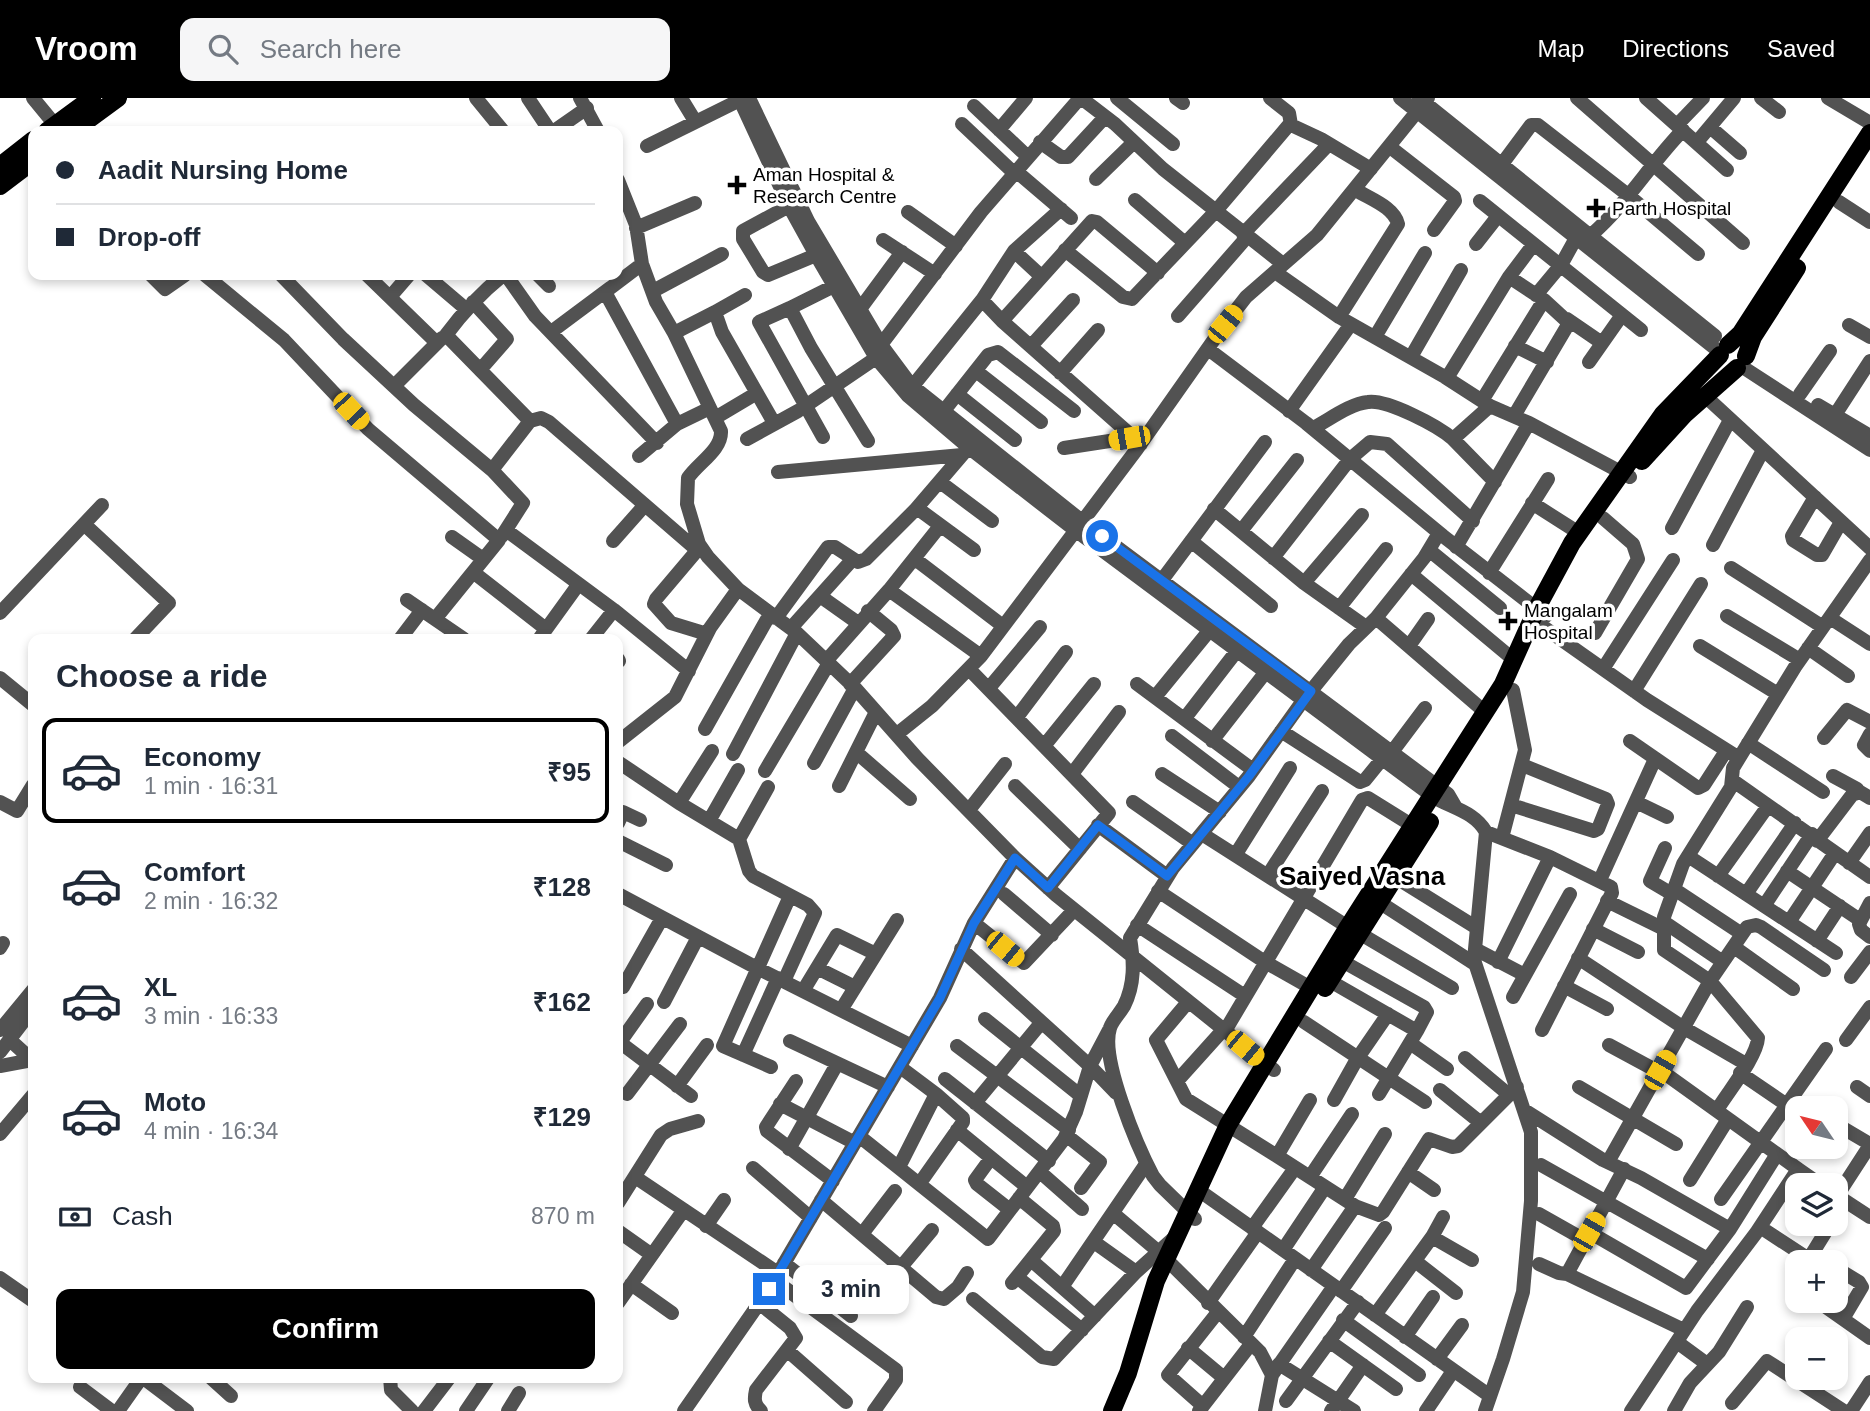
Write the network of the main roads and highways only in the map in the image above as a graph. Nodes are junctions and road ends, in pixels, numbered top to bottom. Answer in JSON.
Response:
{"nodes":[{"id":1,"x":92,"y":98,"type":"edge"},
{"id":2,"x":118,"y":98,"type":"edge"},
{"id":3,"x":57,"y":126,"type":"edge"},
{"id":4,"x":64,"y":126,"type":"edge"},
{"id":5,"x":1870,"y":133,"type":"edge"},
{"id":6,"x":28,"y":147,"type":"edge"},
{"id":7,"x":1870,"y":153,"type":"edge"},
{"id":8,"x":28,"y":165,"type":"edge"},
{"id":9,"x":0,"y":166,"type":"edge"},
{"id":10,"x":0,"y":186,"type":"edge"},
{"id":11,"x":1724,"y":349,"type":"junction"},
{"id":12,"x":1742,"y":363,"type":"junction"},
{"id":13,"x":1625,"y":475,"type":"junction"},
{"id":14,"x":1541,"y":617,"type":"junction"},
{"id":15,"x":1443,"y":797,"type":"junction"},
{"id":16,"x":1354,"y":930,"type":"junction"},
{"id":17,"x":1269,"y":1067,"type":"junction"},
{"id":18,"x":1191,"y":1215,"type":"junction"},
{"id":19,"x":1166,"y":1259,"type":"junction"},
{"id":20,"x":1112,"y":1411,"type":"edge"},
{"id":21,"x":1123,"y":1411,"type":"edge"}],
"edges":[{"from":1,"to":3,"type":"main road"},
{"from":2,"to":4,"type":"main road"},
{"from":5,"to":11,"type":"main road"},
{"from":6,"to":9,"type":"main road"},
{"from":7,"to":12,"type":"main road"},
{"from":8,"to":10,"type":"main road"},
{"from":11,"to":12,"type":"main road"},
{"from":11,"to":13,"type":"main road"},
{"from":12,"to":13,"type":"main road"},
{"from":13,"to":14,"type":"main road"},
{"from":13,"to":14,"type":"main road"},
{"from":14,"to":15,"type":"main road"},
{"from":14,"to":15,"type":"main road"},
{"from":15,"to":16,"type":"main road"},
{"from":15,"to":16,"type":"main road"},
{"from":16,"to":17,"type":"main road"},
{"from":16,"to":17,"type":"main road"},
{"from":17,"to":18,"type":"main road"},
{"from":18,"to":19,"type":"main road"},
{"from":18,"to":19,"type":"main road"},
{"from":19,"to":20,"type":"main road"},
{"from":19,"to":21,"type":"main road"}]}
